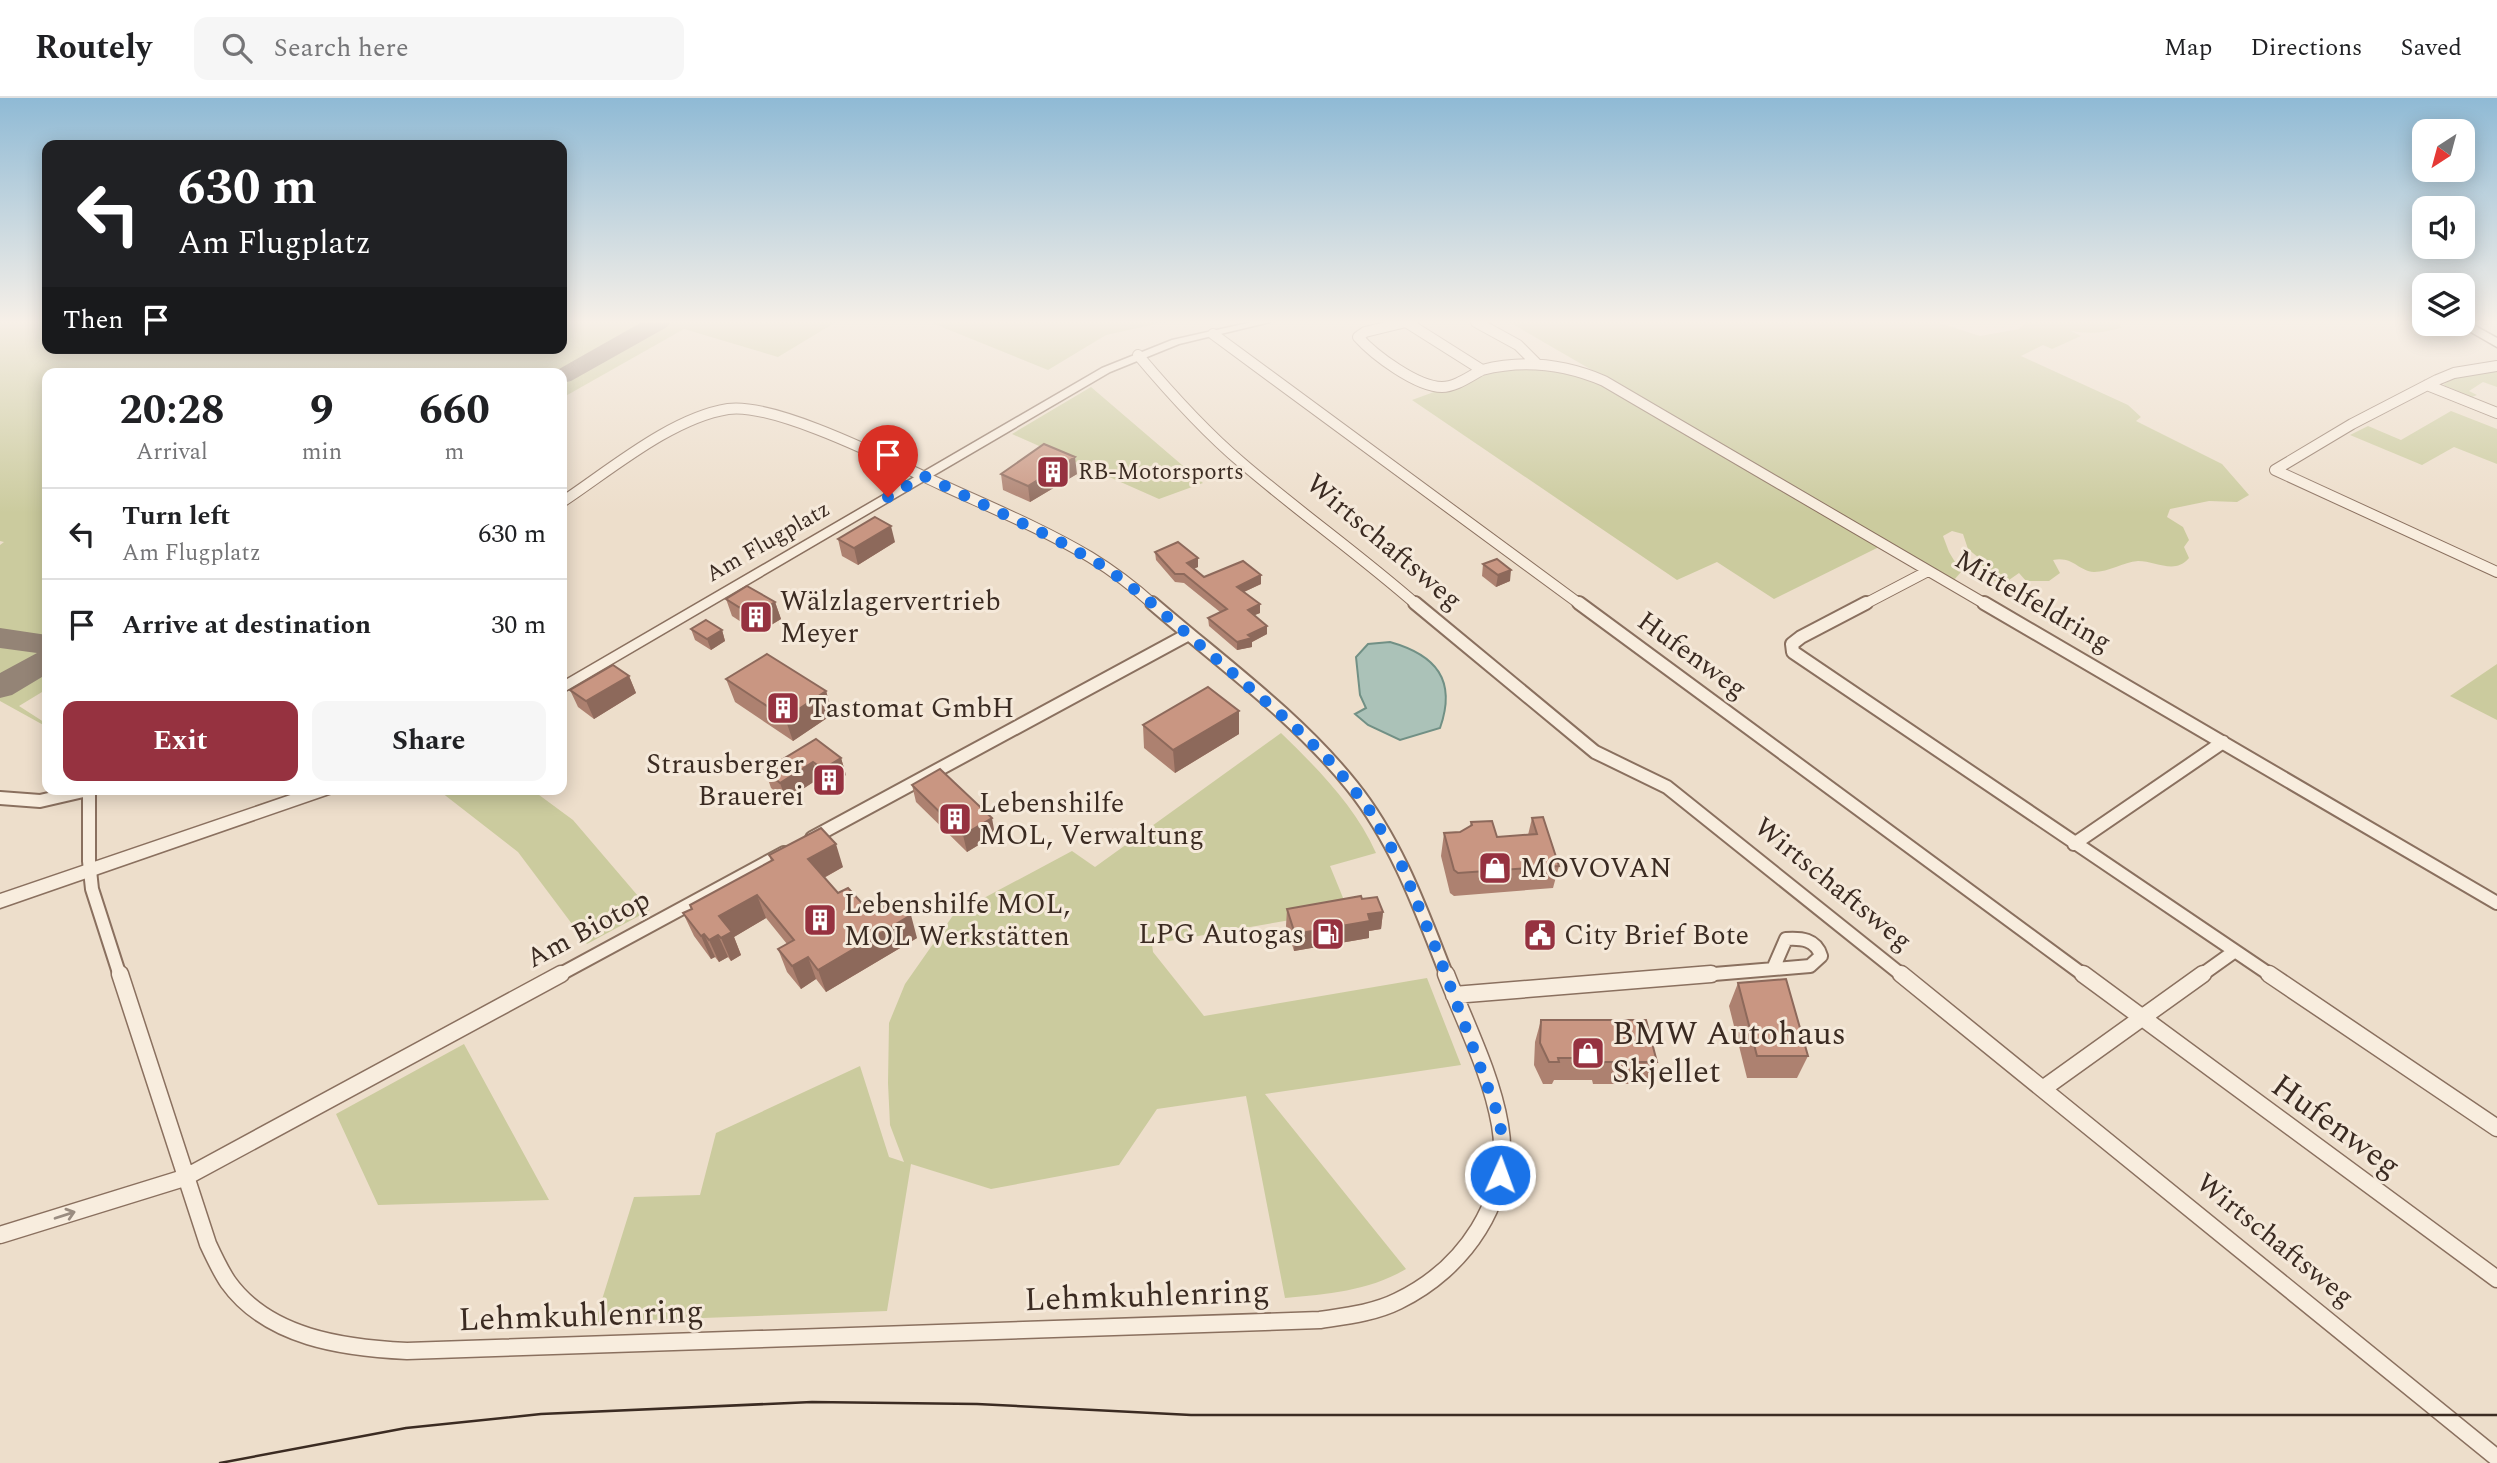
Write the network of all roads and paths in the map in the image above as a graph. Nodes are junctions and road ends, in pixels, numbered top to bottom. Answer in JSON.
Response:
{"nodes":[{"id":1,"x":1079,"y":386,"type":"edge"},
{"id":2,"x":1164,"y":386,"type":"edge"},
{"id":3,"x":1283,"y":386,"type":"edge"},
{"id":4,"x":1433,"y":386,"type":"edge"},
{"id":5,"x":1451,"y":386,"type":"edge"},
{"id":6,"x":1612,"y":386,"type":"edge"},
{"id":7,"x":2426,"y":386,"type":"edge"},
{"id":8,"x":2429,"y":386,"type":"edge"},
{"id":9,"x":2497,"y":412,"type":"edge"},
{"id":10,"x":924,"y":476,"type":"junction"},
{"id":11,"x":567,"y":499,"type":"edge"},
{"id":12,"x":1928,"y":570,"type":"junction"},
{"id":13,"x":2497,"y":572,"type":"edge"},
{"id":14,"x":1187,"y":635,"type":"junction"},
{"id":15,"x":567,"y":685,"type":"edge"},
{"id":16,"x":2223,"y":742,"type":"junction"},
{"id":17,"x":70,"y":795,"type":"edge"},
{"id":18,"x":91,"y":795,"type":"edge"},
{"id":19,"x":308,"y":795,"type":"edge"},
{"id":20,"x":0,"y":798,"type":"edge"},
{"id":21,"x":2074,"y":844,"type":"junction"},
{"id":22,"x":89,"y":870,"type":"junction"},
{"id":23,"x":0,"y":901,"type":"edge"},
{"id":24,"x":2497,"y":903,"type":"edge"},
{"id":25,"x":2235,"y":951,"type":"junction"},
{"id":26,"x":1773,"y":969,"type":"dead end"},
{"id":27,"x":1454,"y":995,"type":"junction"},
{"id":28,"x":2141,"y":1018,"type":"junction"},
{"id":29,"x":2045,"y":1088,"type":"junction"},
{"id":30,"x":2497,"y":1128,"type":"edge"},
{"id":31,"x":184,"y":1178,"type":"junction"},
{"id":32,"x":0,"y":1235,"type":"edge"},
{"id":33,"x":2497,"y":1279,"type":"edge"},
{"id":34,"x":2497,"y":1458,"type":"edge"}],
"edges":[{"from":1,"to":10,"type":"street","name":"Am Flugplatz"},
{"from":2,"to":29,"type":"street","name":"Wirtschaftsweg"},
{"from":3,"to":28,"type":"street","name":"Hufenweg"},
{"from":4,"to":5,"type":"street"},
{"from":6,"to":12,"type":"street"},
{"from":7,"to":13,"type":"street"},
{"from":8,"to":9,"type":"street"},
{"from":10,"to":11,"type":"street","name":"Lehmkuhlenring"},
{"from":10,"to":14,"type":"street","name":"Lehmkuhlenring"},
{"from":10,"to":15,"type":"street","name":"Am Flugplatz"},
{"from":12,"to":16,"type":"street","name":"Mittelfeldring"},
{"from":12,"to":21,"type":"street","name":"Mittelfeldring"},
{"from":14,"to":27,"type":"street","name":"Lehmkuhlenring"},
{"from":14,"to":31,"type":"street","name":"Am Biotop"},
{"from":16,"to":21,"type":"street"},
{"from":16,"to":24,"type":"street","name":"Mittelfeldring"},
{"from":17,"to":20,"type":"street"},
{"from":18,"to":22,"type":"street","name":"Lehmkuhlenring"},
{"from":19,"to":22,"type":"street"},
{"from":21,"to":25,"type":"street","name":"Mittelfeldring"},
{"from":22,"to":23,"type":"street"},
{"from":22,"to":31,"type":"street","name":"Lehmkuhlenring"},
{"from":25,"to":28,"type":"street"},
{"from":25,"to":30,"type":"street","name":"Mittelfeldring"},
{"from":26,"to":27,"type":"street"},
{"from":27,"to":31,"type":"street","name":"Lehmkuhlenring"},
{"from":28,"to":29,"type":"street"},
{"from":28,"to":33,"type":"street","name":"Hufenweg"},
{"from":29,"to":34,"type":"street","name":"Wirtschaftsweg"},
{"from":32,"to":31,"type":"street","name":"Am Biotop","one_way":true}]}
